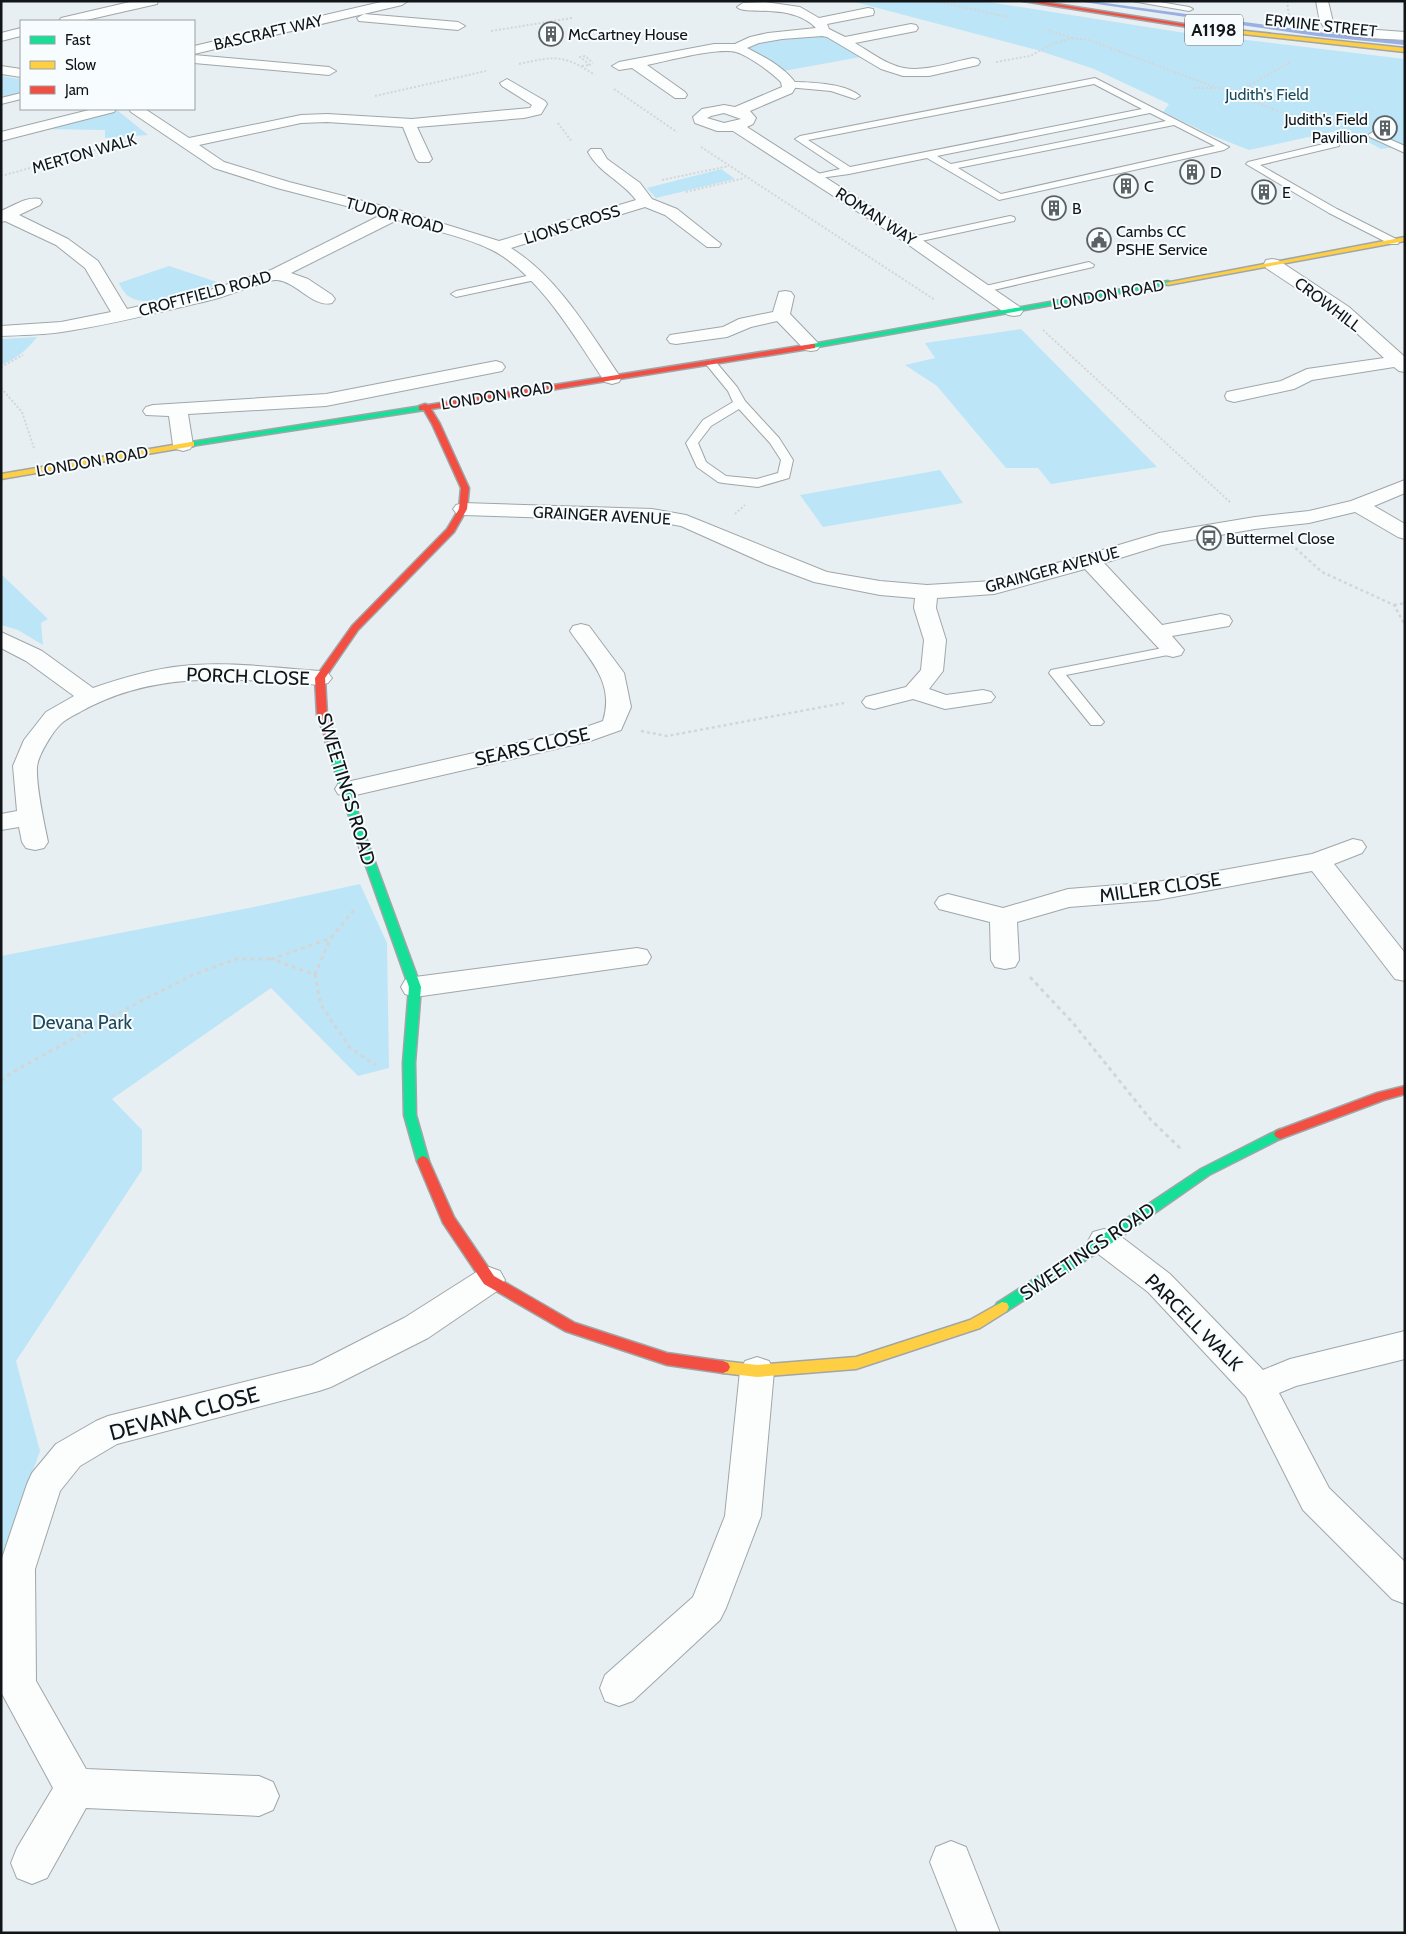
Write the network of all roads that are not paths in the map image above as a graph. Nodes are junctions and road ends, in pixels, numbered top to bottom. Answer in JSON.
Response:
{"nodes":[{"id":1,"x":113,"y":1,"type":"edge"},
{"id":2,"x":152,"y":1,"type":"edge"},
{"id":3,"x":402,"y":1,"type":"edge"},
{"id":4,"x":1136,"y":1,"type":"edge"},
{"id":5,"x":1322,"y":1,"type":"edge"},
{"id":6,"x":1032,"y":2,"type":"edge"},
{"id":7,"x":126,"y":7,"type":"junction"},
{"id":8,"x":743,"y":7,"type":"dead end"},
{"id":9,"x":1189,"y":9,"type":"dead end"},
{"id":10,"x":351,"y":12,"type":"junction"},
{"id":11,"x":868,"y":12,"type":"dead end"},
{"id":12,"x":70,"y":20,"type":"edge"},
{"id":13,"x":458,"y":26,"type":"dead end"},
{"id":14,"x":819,"y":26,"type":"junction"},
{"id":15,"x":911,"y":28,"type":"dead end"},
{"id":16,"x":20,"y":32,"type":"edge"},
{"id":17,"x":1405,"y":36,"type":"edge"},
{"id":18,"x":1,"y":37,"type":"edge"},
{"id":19,"x":844,"y":41,"type":"junction"},
{"id":20,"x":738,"y":48,"type":"junction"},
{"id":21,"x":195,"y":50,"type":"edge"},
{"id":22,"x":1405,"y":50,"type":"edge"},
{"id":23,"x":952,"y":51,"type":"dead end"},
{"id":24,"x":195,"y":60,"type":"edge"},
{"id":25,"x":973,"y":62,"type":"junction"},
{"id":26,"x":635,"y":63,"type":"junction"},
{"id":27,"x":619,"y":66,"type":"dead end"},
{"id":28,"x":985,"y":68,"type":"dead end"},
{"id":29,"x":1,"y":70,"type":"edge"},
{"id":30,"x":329,"y":72,"type":"dead end"},
{"id":31,"x":20,"y":73,"type":"edge"},
{"id":32,"x":507,"y":83,"type":"dead end"},
{"id":33,"x":790,"y":85,"type":"junction"},
{"id":34,"x":680,"y":95,"type":"dead end"},
{"id":35,"x":20,"y":96,"type":"edge"},
{"id":36,"x":855,"y":96,"type":"dead end"},
{"id":37,"x":1,"y":101,"type":"edge"},
{"id":38,"x":105,"y":110,"type":"edge"},
{"id":39,"x":137,"y":110,"type":"edge"},
{"id":40,"x":1150,"y":110,"type":"junction"},
{"id":41,"x":1175,"y":122,"type":"junction"},
{"id":42,"x":412,"y":123,"type":"junction"},
{"id":43,"x":1373,"y":135,"type":"road end"},
{"id":44,"x":1,"y":137,"type":"edge"},
{"id":45,"x":186,"y":144,"type":"junction"},
{"id":46,"x":1336,"y":144,"type":"dead end"},
{"id":47,"x":1405,"y":150,"type":"edge"},
{"id":48,"x":596,"y":152,"type":"road end"},
{"id":49,"x":928,"y":154,"type":"junction"},
{"id":50,"x":424,"y":159,"type":"dead end"},
{"id":51,"x":950,"y":167,"type":"junction"},
{"id":52,"x":849,"y":171,"type":"junction"},
{"id":53,"x":816,"y":177,"type":"junction"},
{"id":54,"x":34,"y":202,"type":"dead end"},
{"id":55,"x":646,"y":202,"type":"junction"},
{"id":56,"x":396,"y":214,"type":"junction"},
{"id":57,"x":3,"y":216,"type":"edge"},
{"id":58,"x":1010,"y":219,"type":"dead end"},
{"id":59,"x":912,"y":240,"type":"junction"},
{"id":60,"x":1399,"y":240,"type":"edge"},
{"id":61,"x":713,"y":244,"type":"dead end"},
{"id":62,"x":498,"y":247,"type":"junction"},
{"id":63,"x":1272,"y":264,"type":"junction"},
{"id":64,"x":1089,"y":265,"type":"dead end"},
{"id":65,"x":277,"y":274,"type":"junction"},
{"id":66,"x":536,"y":277,"type":"junction"},
{"id":67,"x":984,"y":289,"type":"junction"},
{"id":68,"x":456,"y":294,"type":"dead end"},
{"id":69,"x":785,"y":296,"type":"dead end"},
{"id":70,"x":326,"y":299,"type":"dead end"},
{"id":71,"x":1014,"y":311,"type":"junction"},
{"id":72,"x":122,"y":315,"type":"junction"},
{"id":73,"x":781,"y":315,"type":"junction"},
{"id":74,"x":1,"y":330,"type":"edge"},
{"id":75,"x":676,"y":339,"type":"dead end"},
{"id":76,"x":811,"y":346,"type":"junction"},
{"id":77,"x":711,"y":363,"type":"junction"},
{"id":78,"x":1401,"y":364,"type":"edge"},
{"id":79,"x":496,"y":367,"type":"dead end"},
{"id":80,"x":612,"y":378,"type":"junction"},
{"id":81,"x":1235,"y":397,"type":"dead end"},
{"id":82,"x":740,"y":403,"type":"junction"},
{"id":83,"x":425,"y":406,"type":"junction"},
{"id":84,"x":178,"y":410,"type":"junction"},
{"id":85,"x":153,"y":411,"type":"dead end"},
{"id":86,"x":183,"y":445,"type":"junction"},
{"id":87,"x":1,"y":477,"type":"edge"},
{"id":88,"x":1405,"y":486,"type":"edge"},
{"id":89,"x":1358,"y":505,"type":"junction"},
{"id":90,"x":463,"y":509,"type":"junction"},
{"id":91,"x":1405,"y":533,"type":"edge"},
{"id":92,"x":1090,"y":561,"type":"junction"},
{"id":93,"x":926,"y":592,"type":"junction"},
{"id":94,"x":1221,"y":621,"type":"dead end"},
{"id":95,"x":580,"y":631,"type":"dead end"},
{"id":96,"x":1157,"y":632,"type":"junction"},
{"id":97,"x":1,"y":639,"type":"edge"},
{"id":98,"x":1173,"y":650,"type":"joint"},
{"id":99,"x":320,"y":678,"type":"junction"},
{"id":100,"x":914,"y":692,"type":"junction"},
{"id":101,"x":90,"y":697,"type":"junction"},
{"id":102,"x":983,"y":697,"type":"dead end"},
{"id":103,"x":874,"y":702,"type":"road end"},
{"id":104,"x":1096,"y":722,"type":"dead end"},
{"id":105,"x":348,"y":790,"type":"junction"},
{"id":106,"x":30,"y":817,"type":"junction"},
{"id":107,"x":1,"y":822,"type":"edge"},
{"id":108,"x":35,"y":842,"type":"dead end"},
{"id":109,"x":1353,"y":847,"type":"dead end"},
{"id":110,"x":1318,"y":861,"type":"junction"},
{"id":111,"x":948,"y":903,"type":"dead end"},
{"id":112,"x":1003,"y":916,"type":"junction"},
{"id":113,"x":637,"y":957,"type":"dead end"},
{"id":114,"x":1005,"y":960,"type":"road end"},
{"id":115,"x":1405,"y":972,"type":"edge"},
{"id":116,"x":415,"y":987,"type":"junction"},
{"id":117,"x":1405,"y":1090,"type":"edge"},
{"id":118,"x":1104,"y":1241,"type":"junction"},
{"id":119,"x":489,"y":1280,"type":"junction"},
{"id":120,"x":1405,"y":1345,"type":"edge"},
{"id":121,"x":757,"y":1370,"type":"junction"},
{"id":122,"x":1258,"y":1388,"type":"junction"},
{"id":123,"x":1405,"y":1587,"type":"edge"},
{"id":124,"x":619,"y":1688,"type":"dead end"},
{"id":125,"x":75,"y":1788,"type":"junction"},
{"id":126,"x":259,"y":1796,"type":"dead end"},
{"id":127,"x":951,"y":1862,"type":"dead end"},
{"id":128,"x":32,"y":1863,"type":"dead end"},
{"id":129,"x":979,"y":1933,"type":"edge"}],
"edges":[{"from":1,"to":7,"type":"street"},
{"from":2,"to":7,"type":"street"},
{"from":3,"to":10,"type":"street","name":"BASCRAFT WAY"},
{"from":4,"to":9,"type":"lane"},
{"from":5,"to":17,"type":"street"},
{"from":6,"to":22,"type":"street","name":"ERMINE STREET","number":"A1198"},
{"from":7,"to":12,"type":"street"},
{"from":8,"to":14,"type":"street"},
{"from":10,"to":13,"type":"street"},
{"from":10,"to":21,"type":"street","name":"BASCRAFT WAY"},
{"from":11,"to":14,"type":"street"},
{"from":14,"to":19,"type":"street"},
{"from":14,"to":20,"type":"street"},
{"from":15,"to":19,"type":"street"},
{"from":16,"to":18,"type":"street"},
{"from":19,"to":25,"type":"street"},
{"from":20,"to":26,"type":"street"},
{"from":20,"to":33,"type":"street"},
{"from":23,"to":25,"type":"street"},
{"from":24,"to":30,"type":"street"},
{"from":25,"to":28,"type":"street"},
{"from":26,"to":27,"type":"street"},
{"from":26,"to":34,"type":"street"},
{"from":29,"to":31,"type":"street"},
{"from":32,"to":42,"type":"street"},
{"from":33,"to":36,"type":"lane"},
{"from":33,"to":53,"type":"street","name":"ROMAN WAY"},
{"from":35,"to":37,"type":"lane"},
{"from":38,"to":44,"type":"street"},
{"from":39,"to":45,"type":"street","name":"TUDOR ROAD"},
{"from":40,"to":41,"type":"lane"},
{"from":40,"to":49,"type":"lane"},
{"from":40,"to":52,"type":"lane"},
{"from":41,"to":51,"type":"lane"},
{"from":41,"to":51,"type":"lane"},
{"from":42,"to":45,"type":"street"},
{"from":42,"to":50,"type":"street"},
{"from":43,"to":47,"type":"lane"},
{"from":45,"to":56,"type":"street","name":"TUDOR ROAD"},
{"from":46,"to":60,"type":"lane"},
{"from":48,"to":55,"type":"street","name":"LIONS CROSS"},
{"from":49,"to":51,"type":"lane"},
{"from":49,"to":52,"type":"lane"},
{"from":52,"to":53,"type":"lane"},
{"from":53,"to":59,"type":"street","name":"ROMAN WAY"},
{"from":54,"to":57,"type":"street"},
{"from":55,"to":61,"type":"street","name":"LIONS CROSS"},
{"from":55,"to":62,"type":"street","name":"LIONS CROSS"},
{"from":56,"to":62,"type":"street","name":"TUDOR ROAD"},
{"from":56,"to":65,"type":"street","name":"CROFTFIELD ROAD"},
{"from":57,"to":72,"type":"street"},
{"from":58,"to":59,"type":"lane"},
{"from":59,"to":67,"type":"street","name":"ROMAN WAY"},
{"from":60,"to":63,"type":"street","name":"LONDON ROAD"},
{"from":62,"to":66,"type":"street","name":"TUDOR ROAD"},
{"from":63,"to":71,"type":"street","name":"LONDON ROAD"},
{"from":63,"to":78,"type":"street","name":"CROWHILL"},
{"from":64,"to":67,"type":"lane"},
{"from":65,"to":70,"type":"street"},
{"from":65,"to":72,"type":"street","name":"CROFTFIELD ROAD"},
{"from":66,"to":68,"type":"lane"},
{"from":66,"to":80,"type":"street","name":"TUDOR ROAD"},
{"from":67,"to":71,"type":"street","name":"ROMAN WAY"},
{"from":69,"to":73,"type":"street"},
{"from":71,"to":76,"type":"street","name":"LONDON ROAD"},
{"from":72,"to":74,"type":"street","name":"CROFTFIELD ROAD"},
{"from":73,"to":75,"type":"street"},
{"from":73,"to":76,"type":"street"},
{"from":76,"to":77,"type":"street","name":"LONDON ROAD"},
{"from":77,"to":80,"type":"street","name":"LONDON ROAD"},
{"from":77,"to":82,"type":"lane"},
{"from":78,"to":81,"type":"street"},
{"from":79,"to":84,"type":"street","name":"LONDON ROAD"},
{"from":80,"to":83,"type":"street","name":"LONDON ROAD"},
{"from":82,"to":82,"type":"lane"},
{"from":83,"to":86,"type":"street","name":"LONDON ROAD"},
{"from":83,"to":90,"type":"street"},
{"from":84,"to":85,"type":"street","name":"LONDON ROAD"},
{"from":84,"to":86,"type":"street"},
{"from":86,"to":87,"type":"street","name":"LONDON ROAD"},
{"from":88,"to":89,"type":"street","name":"GRAINGER AVENUE"},
{"from":89,"to":91,"type":"street"},
{"from":89,"to":92,"type":"street","name":"GRAINGER AVENUE"},
{"from":90,"to":93,"type":"street","name":"GRAINGER AVENUE"},
{"from":90,"to":99,"type":"street"},
{"from":92,"to":93,"type":"street","name":"GRAINGER AVENUE"},
{"from":92,"to":96,"type":"street"},
{"from":93,"to":100,"type":"street"},
{"from":94,"to":96,"type":"street"},
{"from":95,"to":105,"type":"street","name":"SEARS CLOSE"},
{"from":96,"to":98,"type":"street"},
{"from":97,"to":101,"type":"street"},
{"from":98,"to":104,"type":"lane"},
{"from":99,"to":101,"type":"street","name":"PORCH CLOSE"},
{"from":99,"to":105,"type":"street","name":"SWEETINGS ROAD"},
{"from":100,"to":102,"type":"street"},
{"from":100,"to":103,"type":"street"},
{"from":101,"to":106,"type":"street","name":"PORCH CLOSE"},
{"from":105,"to":116,"type":"street","name":"SWEETINGS ROAD"},
{"from":106,"to":107,"type":"street"},
{"from":106,"to":108,"type":"street","name":"PORCH CLOSE"},
{"from":109,"to":110,"type":"street","name":"MILLER CLOSE"},
{"from":110,"to":112,"type":"street","name":"MILLER CLOSE"},
{"from":110,"to":115,"type":"street"},
{"from":111,"to":112,"type":"street","name":"MILLER CLOSE"},
{"from":112,"to":114,"type":"street"},
{"from":113,"to":116,"type":"street"},
{"from":116,"to":119,"type":"street","name":"SWEETINGS ROAD"},
{"from":117,"to":118,"type":"street","name":"SWEETINGS ROAD"},
{"from":118,"to":121,"type":"street","name":"SWEETINGS ROAD"},
{"from":118,"to":122,"type":"street","name":"PARCELL WALK"},
{"from":119,"to":121,"type":"street","name":"SWEETINGS ROAD"},
{"from":119,"to":125,"type":"street","name":"DEVANA CLOSE"},
{"from":120,"to":122,"type":"street","name":"PARCELL WALK"},
{"from":121,"to":124,"type":"street"},
{"from":122,"to":123,"type":"street","name":"PARCELL WALK"},
{"from":125,"to":126,"type":"street"},
{"from":125,"to":128,"type":"street"},
{"from":127,"to":129,"type":"street"}]}
